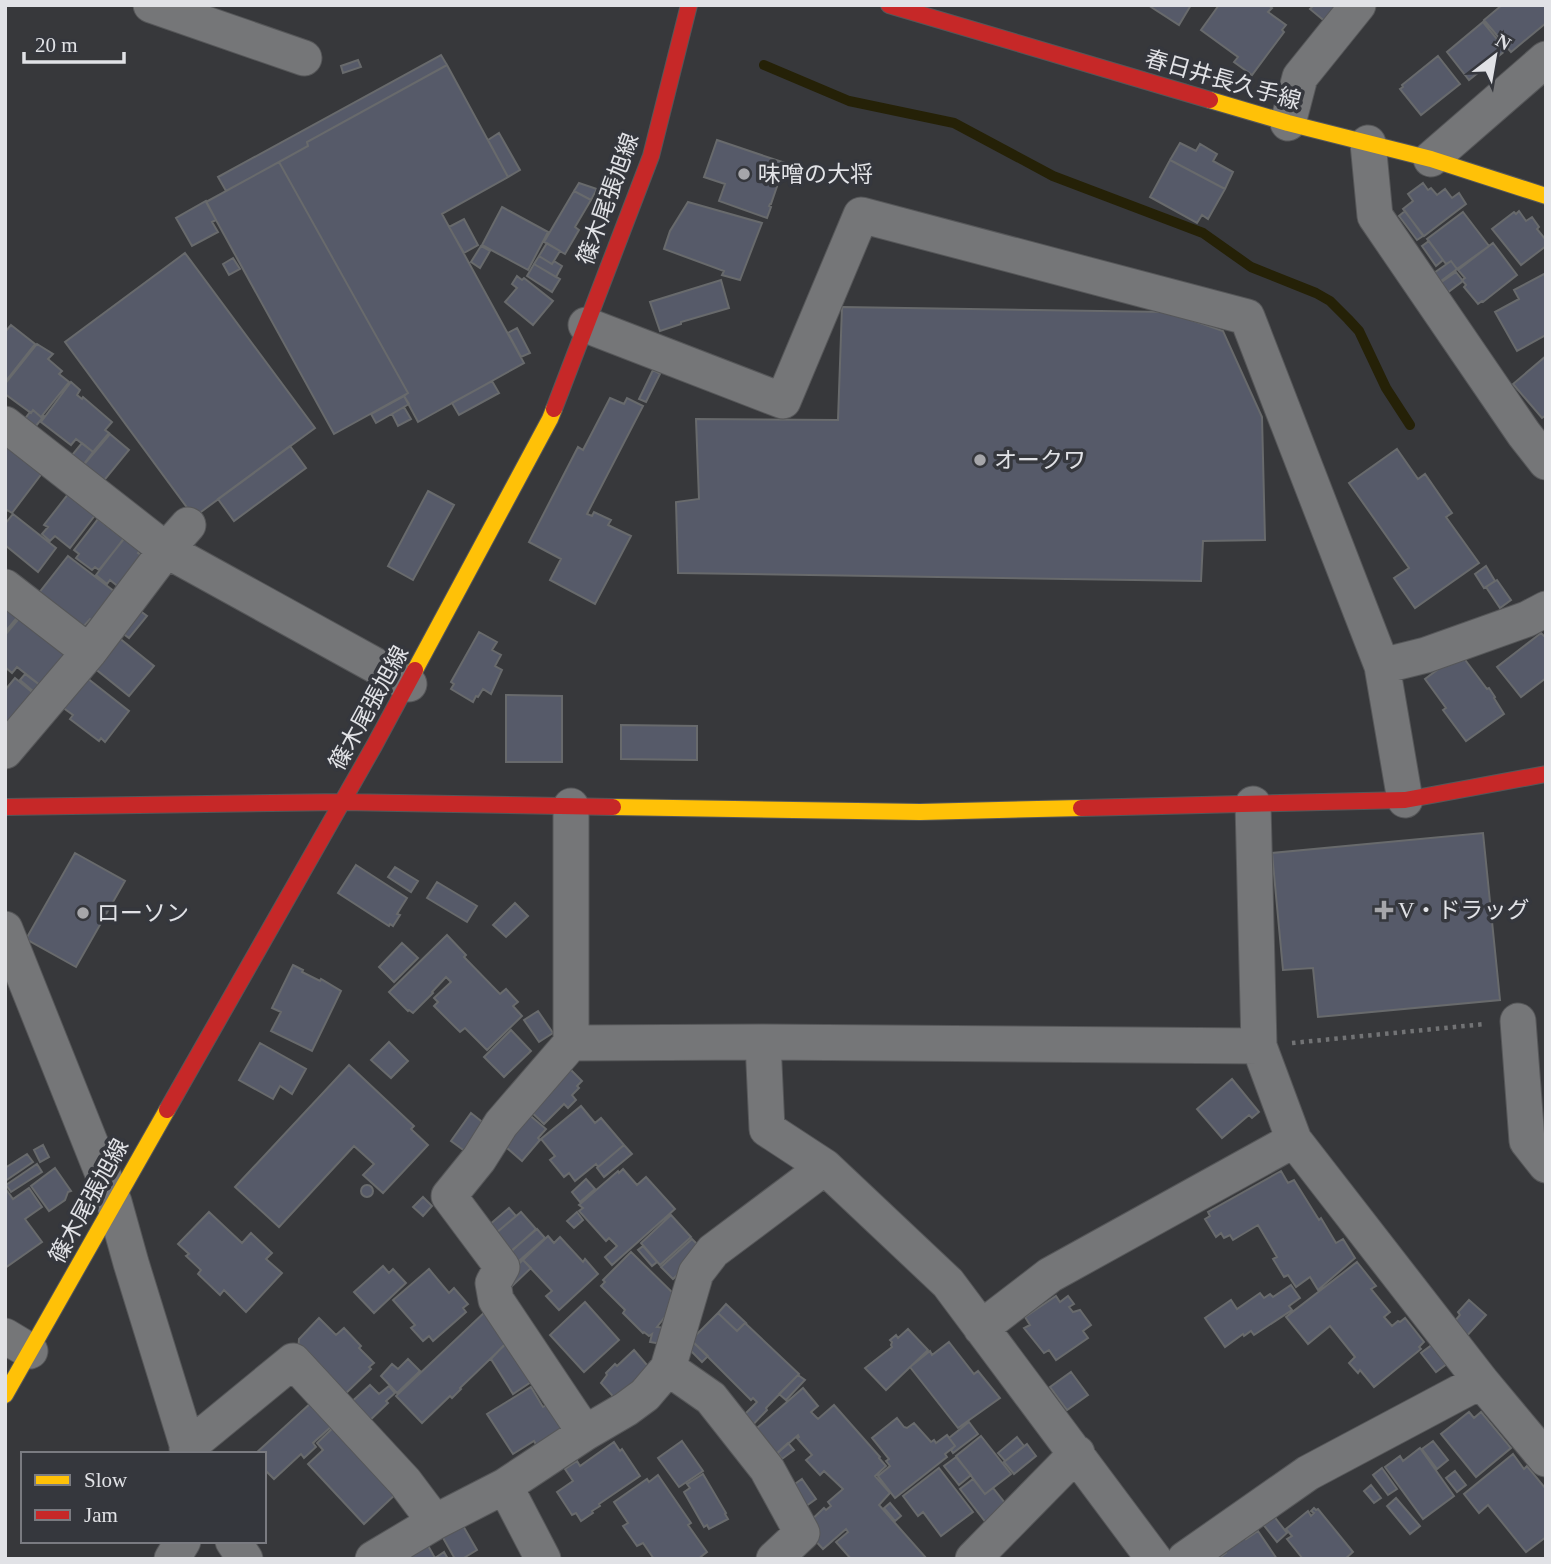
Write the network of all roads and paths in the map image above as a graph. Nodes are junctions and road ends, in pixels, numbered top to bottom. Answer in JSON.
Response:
{"nodes":[{"id":1,"x":151,"y":5,"type":"edge"},
{"id":2,"x":689,"y":5,"type":"edge"},
{"id":3,"x":1358,"y":5,"type":"edge"},
{"id":4,"x":910,"y":8,"type":"edge"},
{"id":5,"x":304,"y":58,"type":"dead end"},
{"id":6,"x":1546,"y":59,"type":"edge"},
{"id":7,"x":1288,"y":123,"type":"junction"},
{"id":8,"x":1368,"y":143,"type":"junction"},
{"id":9,"x":1431,"y":159,"type":"junction"},
{"id":10,"x":1546,"y":196,"type":"edge"},
{"id":11,"x":586,"y":325,"type":"junction"},
{"id":12,"x":5,"y":424,"type":"edge"},
{"id":13,"x":1546,"y":462,"type":"edge"},
{"id":14,"x":177,"y":537,"type":"junction"},
{"id":15,"x":5,"y":587,"type":"edge"},
{"id":16,"x":1546,"y":609,"type":"edge"},
{"id":17,"x":89,"y":652,"type":"junction"},
{"id":18,"x":1382,"y":666,"type":"junction"},
{"id":19,"x":409,"y":684,"type":"junction"},
{"id":20,"x":5,"y":751,"type":"edge"},
{"id":21,"x":1546,"y":774,"type":"edge"},
{"id":22,"x":1405,"y":800,"type":"junction"},
{"id":23,"x":342,"y":802,"type":"junction"},
{"id":24,"x":1254,"y":804,"type":"junction"},
{"id":25,"x":571,"y":806,"type":"junction"},
{"id":26,"x":5,"y":807,"type":"edge"},
{"id":27,"x":5,"y":929,"type":"edge"},
{"id":28,"x":1518,"y":1021,"type":"joint"},
{"id":29,"x":763,"y":1042,"type":"junction"},
{"id":30,"x":570,"y":1043,"type":"junction"},
{"id":31,"x":1259,"y":1046,"type":"junction"},
{"id":32,"x":1294,"y":1140,"type":"junction"},
{"id":33,"x":1546,"y":1165,"type":"edge"},
{"id":34,"x":825,"y":1167,"type":"junction"},
{"id":35,"x":114,"y":1202,"type":"junction"},
{"id":36,"x":981,"y":1328,"type":"junction"},
{"id":37,"x":18,"y":1343,"type":"edge"},
{"id":38,"x":668,"y":1368,"type":"junction"},
{"id":39,"x":1481,"y":1381,"type":"junction"},
{"id":40,"x":5,"y":1395,"type":"edge"},
{"id":41,"x":585,"y":1433,"type":"junction"},
{"id":42,"x":188,"y":1451,"type":"edge"},
{"id":43,"x":1077,"y":1453,"type":"junction"},
{"id":44,"x":1546,"y":1460,"type":"edge"},
{"id":45,"x":505,"y":1486,"type":"junction"},
{"id":46,"x":435,"y":1522,"type":"junction"},
{"id":47,"x":182,"y":1543,"type":"edge"},
{"id":48,"x":234,"y":1543,"type":"edge"},
{"id":49,"x":172,"y":1559,"type":"edge"},
{"id":50,"x":245,"y":1559,"type":"edge"},
{"id":51,"x":373,"y":1559,"type":"edge"},
{"id":52,"x":543,"y":1559,"type":"edge"},
{"id":53,"x":774,"y":1559,"type":"edge"},
{"id":54,"x":973,"y":1559,"type":"edge"},
{"id":55,"x":1154,"y":1559,"type":"edge"},
{"id":56,"x":1185,"y":1559,"type":"edge"}],
"edges":[{"from":1,"to":5,"type":"street"},
{"from":2,"to":11,"type":"main road","name":"篠木尾張旭線"},
{"from":3,"to":7,"type":"street"},
{"from":4,"to":7,"type":"main road","name":"春日井長久手線"},
{"from":6,"to":9,"type":"street"},
{"from":7,"to":8,"type":"main road","name":"春日井長久手線"},
{"from":8,"to":9,"type":"main road","name":"春日井長久手線"},
{"from":8,"to":13,"type":"street"},
{"from":9,"to":10,"type":"main road","name":"春日井長久手線"},
{"from":11,"to":18,"type":"street"},
{"from":11,"to":19,"type":"main road","name":"篠木尾張旭線"},
{"from":12,"to":14,"type":"street"},
{"from":14,"to":17,"type":"street"},
{"from":14,"to":19,"type":"street"},
{"from":15,"to":17,"type":"street"},
{"from":16,"to":18,"type":"street"},
{"from":17,"to":20,"type":"street"},
{"from":18,"to":22,"type":"street"},
{"from":19,"to":23,"type":"main road","name":"篠木尾張旭線"},
{"from":21,"to":22,"type":"main road"},
{"from":22,"to":24,"type":"main road"},
{"from":23,"to":25,"type":"main road"},
{"from":23,"to":26,"type":"main road"},
{"from":23,"to":35,"type":"main road","name":"篠木尾張旭線"},
{"from":24,"to":25,"type":"main road"},
{"from":24,"to":31,"type":"street"},
{"from":25,"to":30,"type":"street"},
{"from":27,"to":35,"type":"street"},
{"from":28,"to":31,"type":"path"},
{"from":28,"to":33,"type":"street"},
{"from":29,"to":30,"type":"street"},
{"from":29,"to":31,"type":"street"},
{"from":29,"to":34,"type":"street"},
{"from":30,"to":41,"type":"street"},
{"from":31,"to":32,"type":"street"},
{"from":32,"to":36,"type":"street"},
{"from":32,"to":39,"type":"street"},
{"from":34,"to":36,"type":"street"},
{"from":34,"to":38,"type":"street"},
{"from":35,"to":37,"type":"main road","name":"篠木尾張旭線"},
{"from":35,"to":42,"type":"street"},
{"from":36,"to":43,"type":"street"},
{"from":37,"to":40,"type":"main road","name":"篠木尾張旭線"},
{"from":38,"to":41,"type":"street"},
{"from":38,"to":53,"type":"street"},
{"from":39,"to":44,"type":"street"},
{"from":39,"to":56,"type":"street"},
{"from":41,"to":45,"type":"street"},
{"from":42,"to":46,"type":"street"},
{"from":43,"to":54,"type":"street"},
{"from":43,"to":55,"type":"street"},
{"from":45,"to":46,"type":"street"},
{"from":45,"to":52,"type":"street"},
{"from":46,"to":51,"type":"street"},
{"from":47,"to":49,"type":"street"},
{"from":48,"to":50,"type":"street"}]}
